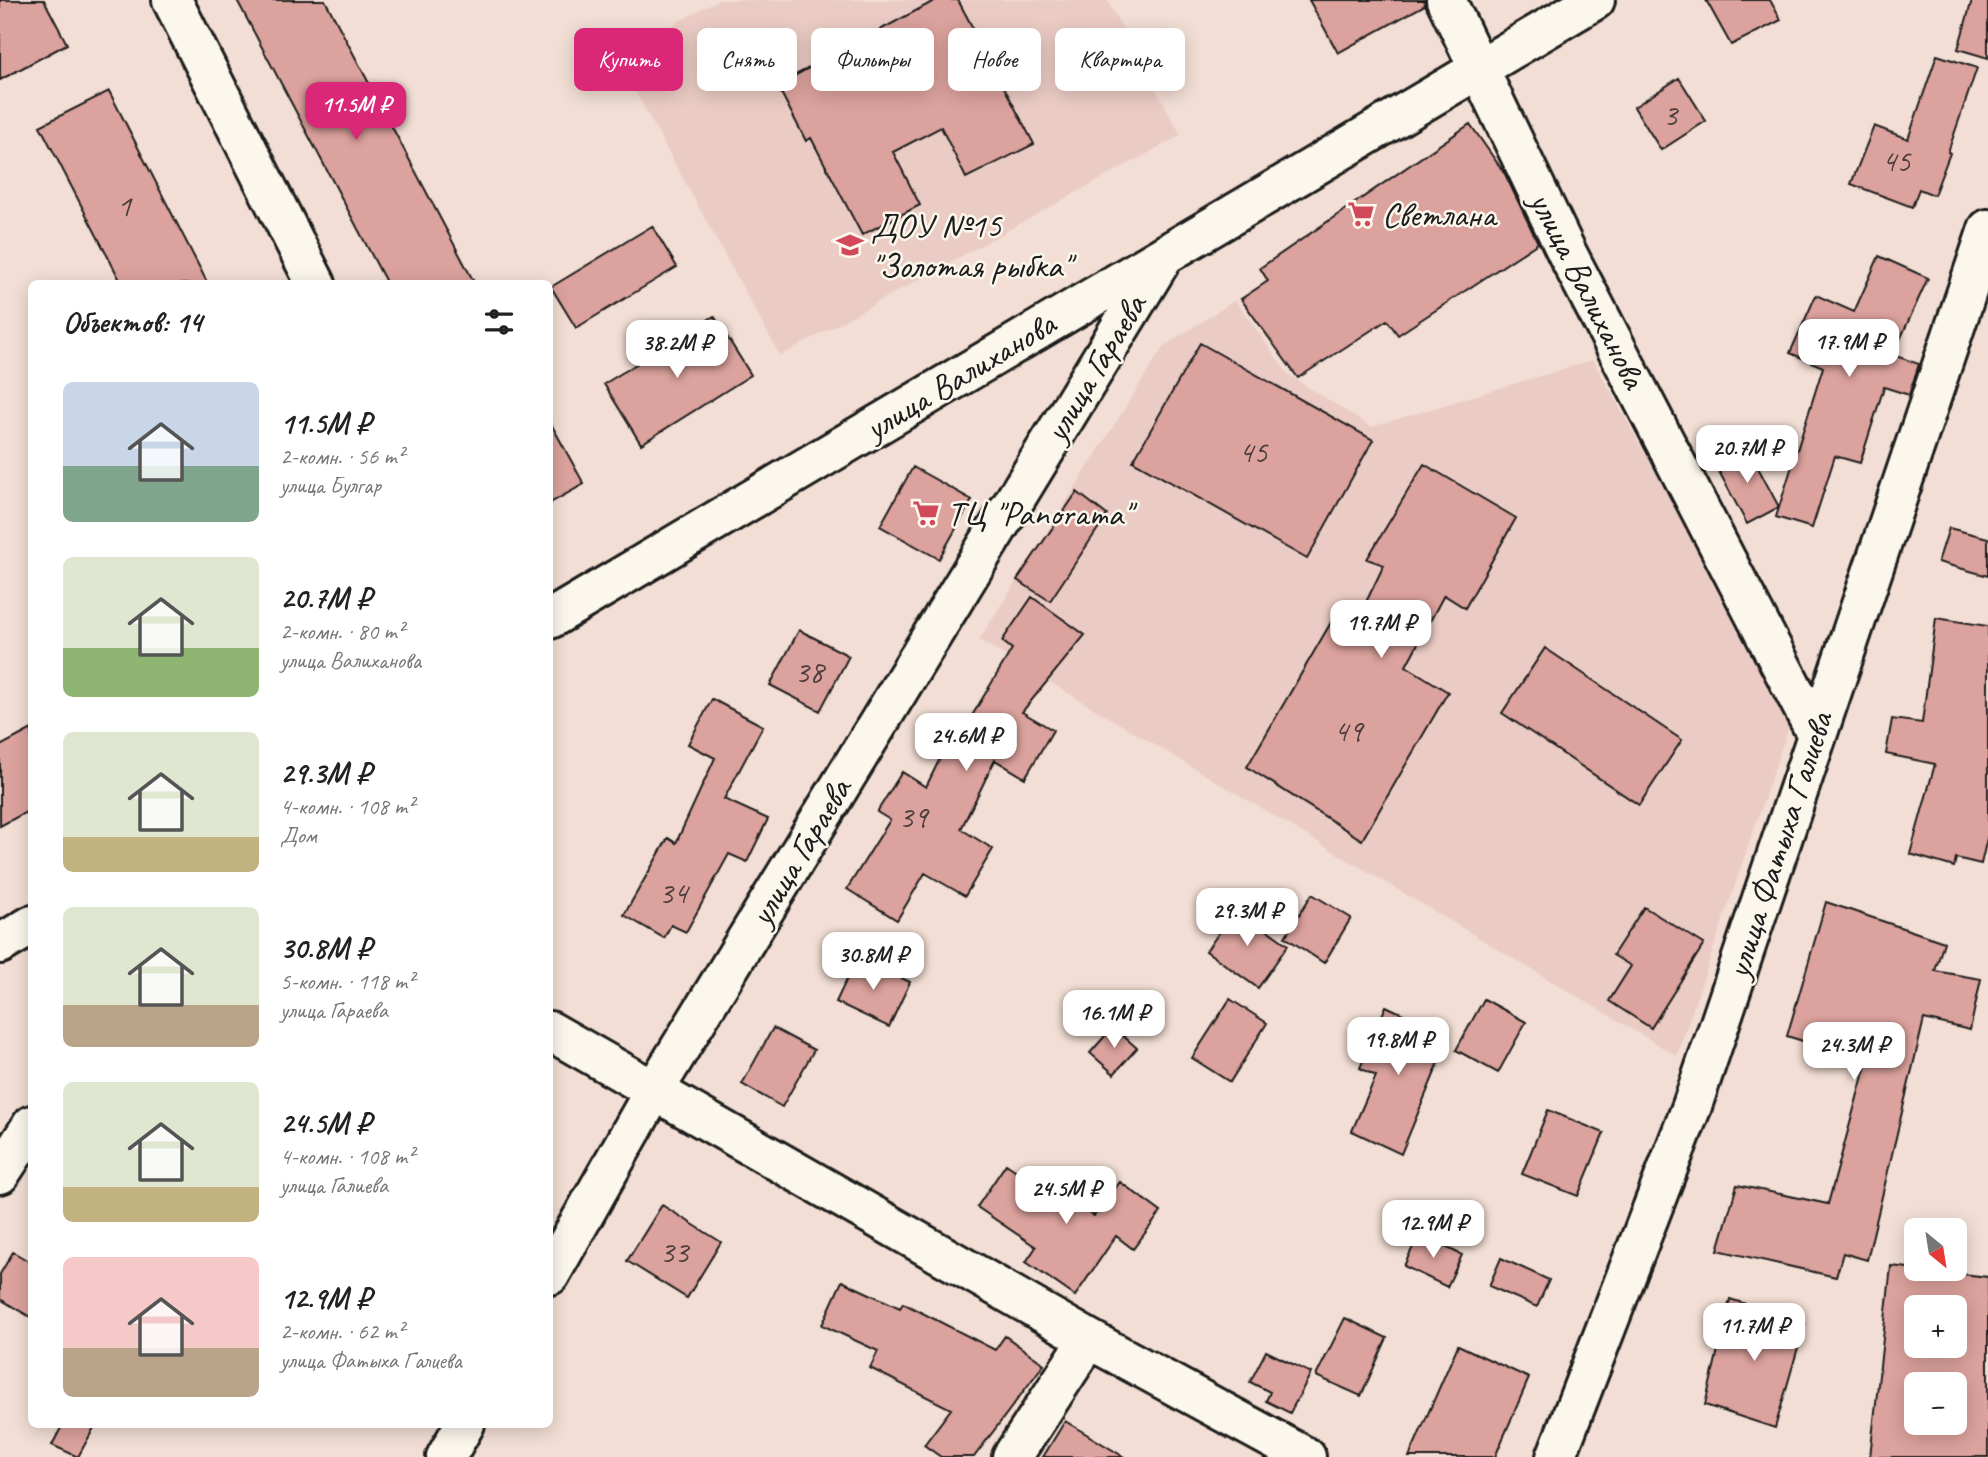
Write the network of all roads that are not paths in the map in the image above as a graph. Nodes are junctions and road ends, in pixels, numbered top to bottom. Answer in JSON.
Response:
{"nodes":[{"id":1,"x":172,"y":0,"type":"edge"},
{"id":2,"x":1447,"y":0,"type":"edge"},
{"id":3,"x":1595,"y":0,"type":"edge"},
{"id":4,"x":1480,"y":68,"type":"junction"},
{"id":5,"x":1988,"y":229,"type":"edge"},
{"id":6,"x":1165,"y":254,"type":"junction"},
{"id":7,"x":314,"y":280,"type":"edge"},
{"id":8,"x":553,"y":617,"type":"edge"},
{"id":9,"x":1816,"y":733,"type":"junction"},
{"id":10,"x":28,"y":927,"type":"edge"},
{"id":11,"x":0,"y":944,"type":"edge"},
{"id":12,"x":553,"y":1033,"type":"edge"},
{"id":13,"x":655,"y":1089,"type":"junction"},
{"id":14,"x":28,"y":1131,"type":"edge"},
{"id":15,"x":0,"y":1174,"type":"edge"},
{"id":16,"x":553,"y":1270,"type":"edge"},
{"id":17,"x":1089,"y":1339,"type":"junction"},
{"id":18,"x":463,"y":1428,"type":"edge"},
{"id":19,"x":446,"y":1457,"type":"edge"},
{"id":20,"x":1012,"y":1457,"type":"edge"},
{"id":21,"x":1306,"y":1457,"type":"edge"},
{"id":22,"x":1556,"y":1457,"type":"edge"}],
"edges":[{"from":1,"to":7,"type":"street"},
{"from":2,"to":4,"type":"street","name":"улица Валиханова"},
{"from":3,"to":4,"type":"street","name":"улица Валиханова"},
{"from":4,"to":6,"type":"street","name":"улица Валиханова"},
{"from":4,"to":9,"type":"street","name":"улица Валиханова"},
{"from":5,"to":9,"type":"street","name":"улица Фатыха Галиева"},
{"from":6,"to":8,"type":"street","name":"улица Валиханова"},
{"from":6,"to":13,"type":"street","name":"улица Гараева"},
{"from":9,"to":22,"type":"street","name":"улица Фатыха Галиева"},
{"from":10,"to":11,"type":"street"},
{"from":12,"to":13,"type":"street"},
{"from":13,"to":16,"type":"street","name":"улица Гараева"},
{"from":13,"to":17,"type":"street"},
{"from":14,"to":15,"type":"street"},
{"from":17,"to":20,"type":"street"},
{"from":17,"to":21,"type":"street"},
{"from":18,"to":19,"type":"street"}]}
